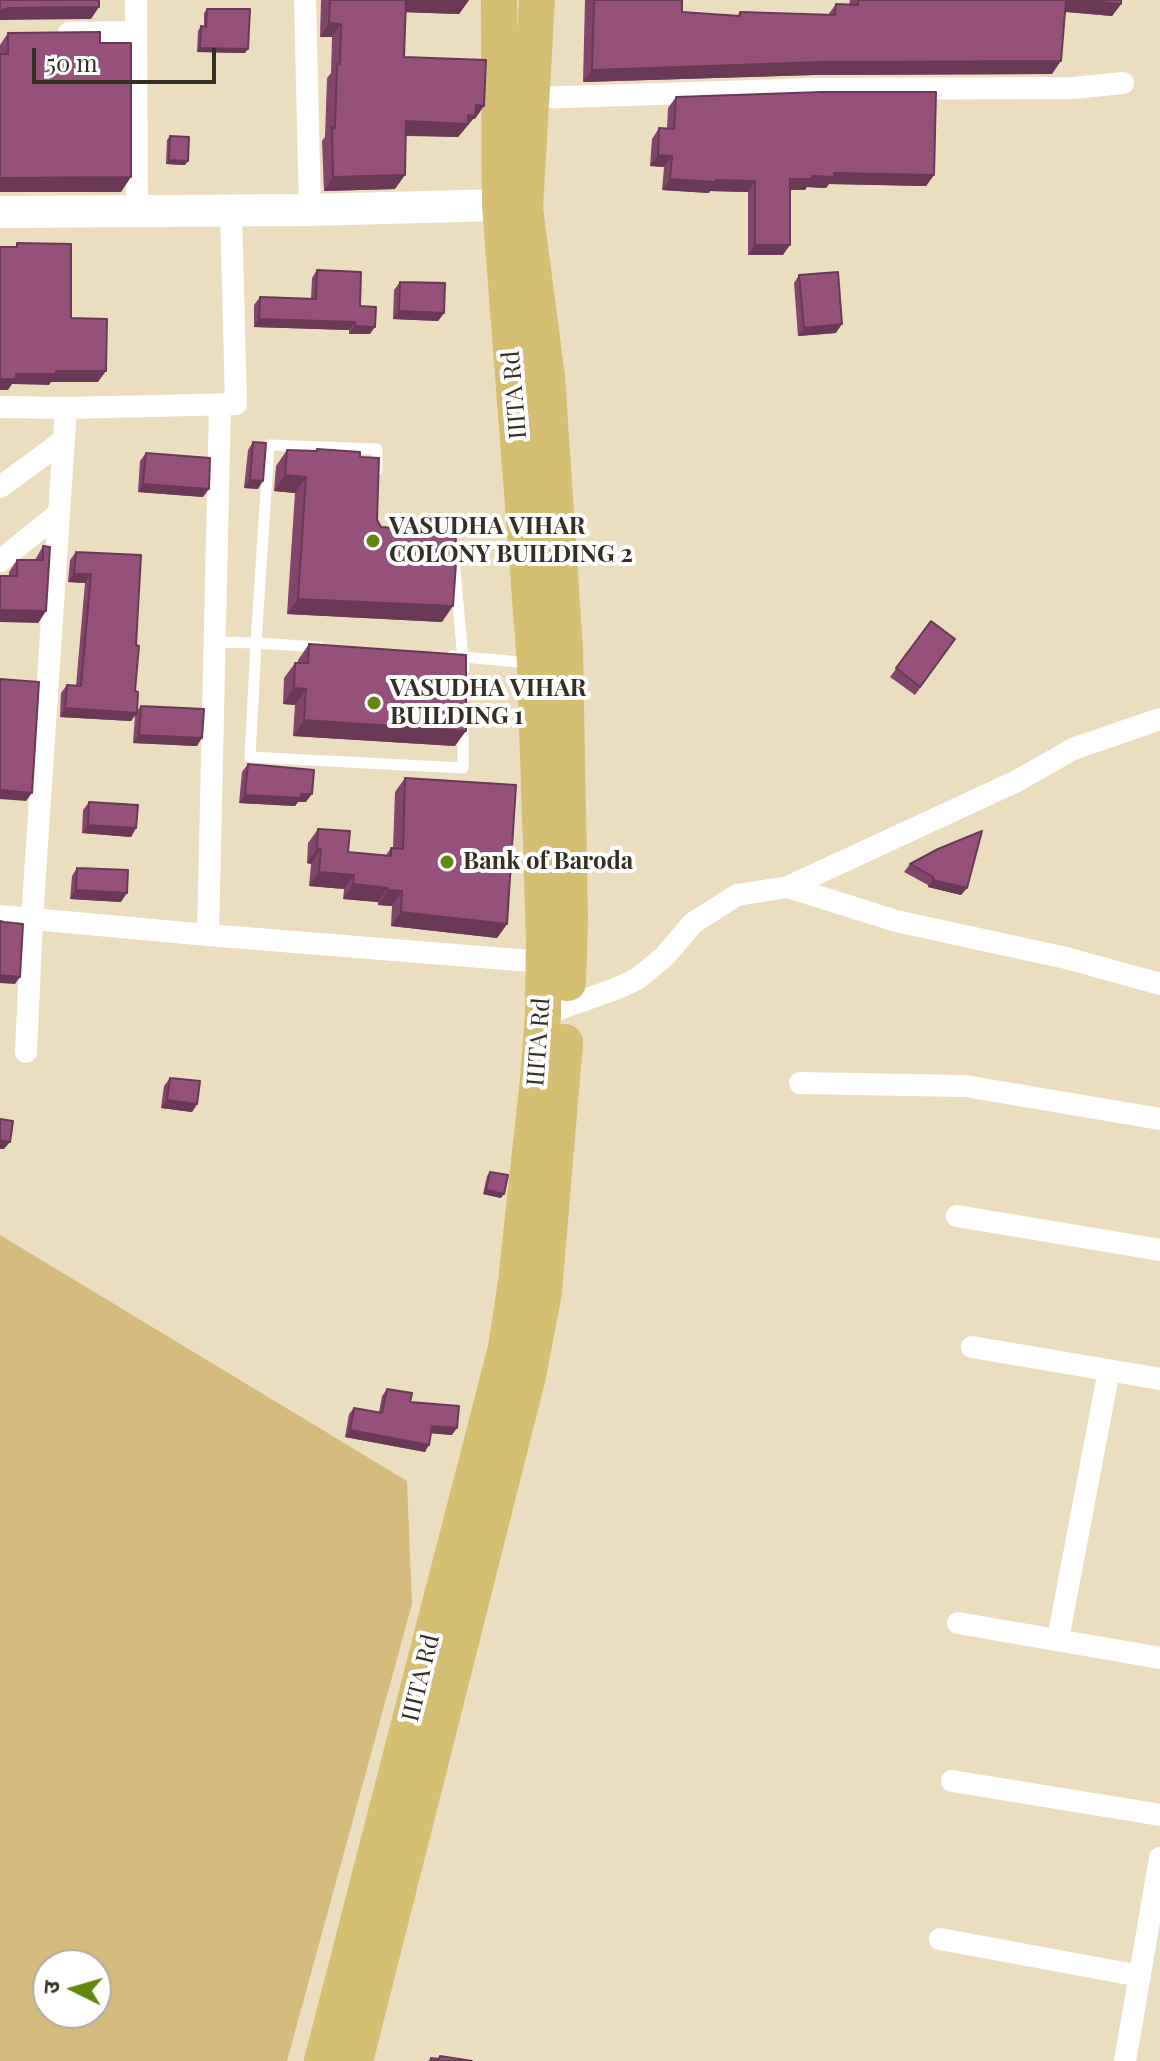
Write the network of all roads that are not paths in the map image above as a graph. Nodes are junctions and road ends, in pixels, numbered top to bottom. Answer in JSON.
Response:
{"nodes":[{"id":1,"x":136,"y":0,"type":"edge"},
{"id":2,"x":305,"y":0,"type":"edge"},
{"id":3,"x":499,"y":0,"type":"edge"},
{"id":4,"x":537,"y":0,"type":"edge"},
{"id":5,"x":136,"y":32,"type":"junction"},
{"id":6,"x":45,"y":33,"type":"edge"},
{"id":7,"x":1123,"y":83,"type":"dead end"},
{"id":8,"x":532,"y":98,"type":"junction"},
{"id":9,"x":513,"y":207,"type":"junction"},
{"id":10,"x":310,"y":210,"type":"junction"},
{"id":11,"x":137,"y":211,"type":"junction"},
{"id":12,"x":231,"y":211,"type":"junction"},
{"id":13,"x":0,"y":212,"type":"edge"},
{"id":14,"x":220,"y":404,"type":"junction"},
{"id":15,"x":0,"y":407,"type":"edge"},
{"id":16,"x":66,"y":408,"type":"junction"},
{"id":17,"x":63,"y":441,"type":"junction"},
{"id":18,"x":376,"y":478,"type":"edge"},
{"id":19,"x":0,"y":487,"type":"edge"},
{"id":20,"x":58,"y":514,"type":"junction"},
{"id":21,"x":452,"y":541,"type":"edge"},
{"id":22,"x":0,"y":561,"type":"edge"},
{"id":23,"x":215,"y":642,"type":"junction"},
{"id":24,"x":256,"y":643,"type":"junction"},
{"id":25,"x":331,"y":648,"type":"edge"},
{"id":26,"x":434,"y":655,"type":"edge"},
{"id":27,"x":464,"y":657,"type":"junction"},
{"id":28,"x":535,"y":663,"type":"junction"},
{"id":29,"x":464,"y":689,"type":"edge"},
{"id":30,"x":463,"y":704,"type":"edge"},
{"id":31,"x":1160,"y":719,"type":"edge"},
{"id":32,"x":788,"y":887,"type":"junction"},
{"id":33,"x":0,"y":916,"type":"edge"},
{"id":34,"x":32,"y":920,"type":"junction"},
{"id":35,"x":208,"y":935,"type":"junction"},
{"id":36,"x":543,"y":962,"type":"junction"},
{"id":37,"x":1160,"y":984,"type":"edge"},
{"id":38,"x":555,"y":1010,"type":"junction"},
{"id":39,"x":26,"y":1052,"type":"dead end"},
{"id":40,"x":800,"y":1083,"type":"dead end"},
{"id":41,"x":1160,"y":1119,"type":"edge"},
{"id":42,"x":957,"y":1216,"type":"dead end"},
{"id":43,"x":1160,"y":1250,"type":"edge"},
{"id":44,"x":972,"y":1347,"type":"dead end"},
{"id":45,"x":1109,"y":1370,"type":"junction"},
{"id":46,"x":1160,"y":1379,"type":"edge"},
{"id":47,"x":507,"y":1402,"type":"junction"},
{"id":48,"x":958,"y":1623,"type":"dead end"},
{"id":49,"x":1058,"y":1639,"type":"junction"},
{"id":50,"x":1160,"y":1658,"type":"edge"},
{"id":51,"x":952,"y":1781,"type":"dead end"},
{"id":52,"x":1160,"y":1815,"type":"edge"},
{"id":53,"x":1160,"y":1858,"type":"edge"},
{"id":54,"x":940,"y":1939,"type":"dead end"},
{"id":55,"x":1140,"y":1976,"type":"junction"},
{"id":56,"x":322,"y":2061,"type":"edge"},
{"id":57,"x":355,"y":2061,"type":"edge"},
{"id":58,"x":1125,"y":2061,"type":"edge"}],
"edges":[{"from":1,"to":5,"type":"street"},
{"from":2,"to":10,"type":"street"},
{"from":3,"to":9,"type":"main road","name":"IIITA Rd"},
{"from":4,"to":8,"type":"main road","name":"IIITA Rd"},
{"from":5,"to":6,"type":"street"},
{"from":5,"to":11,"type":"street"},
{"from":7,"to":8,"type":"street"},
{"from":8,"to":9,"type":"main road","name":"IIITA Rd"},
{"from":9,"to":10,"type":"street"},
{"from":9,"to":28,"type":"main road","name":"IIITA Rd"},
{"from":9,"to":38,"type":"main road","name":"IIITA Rd"},
{"from":10,"to":12,"type":"street"},
{"from":11,"to":12,"type":"street"},
{"from":11,"to":13,"type":"street"},
{"from":12,"to":14,"type":"street"},
{"from":14,"to":16,"type":"street"},
{"from":14,"to":23,"type":"street"},
{"from":15,"to":16,"type":"street"},
{"from":16,"to":17,"type":"street"},
{"from":17,"to":19,"type":"street"},
{"from":17,"to":20,"type":"street"},
{"from":18,"to":24,"type":"lane"},
{"from":20,"to":22,"type":"street"},
{"from":20,"to":34,"type":"street"},
{"from":21,"to":27,"type":"lane"},
{"from":23,"to":24,"type":"lane"},
{"from":23,"to":35,"type":"street"},
{"from":24,"to":25,"type":"lane"},
{"from":24,"to":30,"type":"lane"},
{"from":26,"to":27,"type":"lane"},
{"from":27,"to":28,"type":"lane"},
{"from":27,"to":29,"type":"lane"},
{"from":28,"to":36,"type":"main road","name":"IIITA Rd"},
{"from":31,"to":32,"type":"street"},
{"from":32,"to":37,"type":"street"},
{"from":32,"to":38,"type":"street"},
{"from":33,"to":34,"type":"street"},
{"from":34,"to":35,"type":"street"},
{"from":34,"to":39,"type":"street"},
{"from":35,"to":36,"type":"street"},
{"from":36,"to":38,"type":"main road","name":"IIITA Rd"},
{"from":38,"to":47,"type":"main road","name":"IIITA Rd"},
{"from":40,"to":41,"type":"street"},
{"from":42,"to":43,"type":"street"},
{"from":44,"to":45,"type":"street"},
{"from":45,"to":46,"type":"street"},
{"from":45,"to":49,"type":"street"},
{"from":47,"to":56,"type":"main road","name":"IIITA Rd"},
{"from":47,"to":57,"type":"main road","name":"IIITA Rd"},
{"from":48,"to":49,"type":"street"},
{"from":49,"to":50,"type":"street"},
{"from":51,"to":52,"type":"street"},
{"from":53,"to":55,"type":"street"},
{"from":54,"to":55,"type":"street"},
{"from":55,"to":58,"type":"street"}]}
